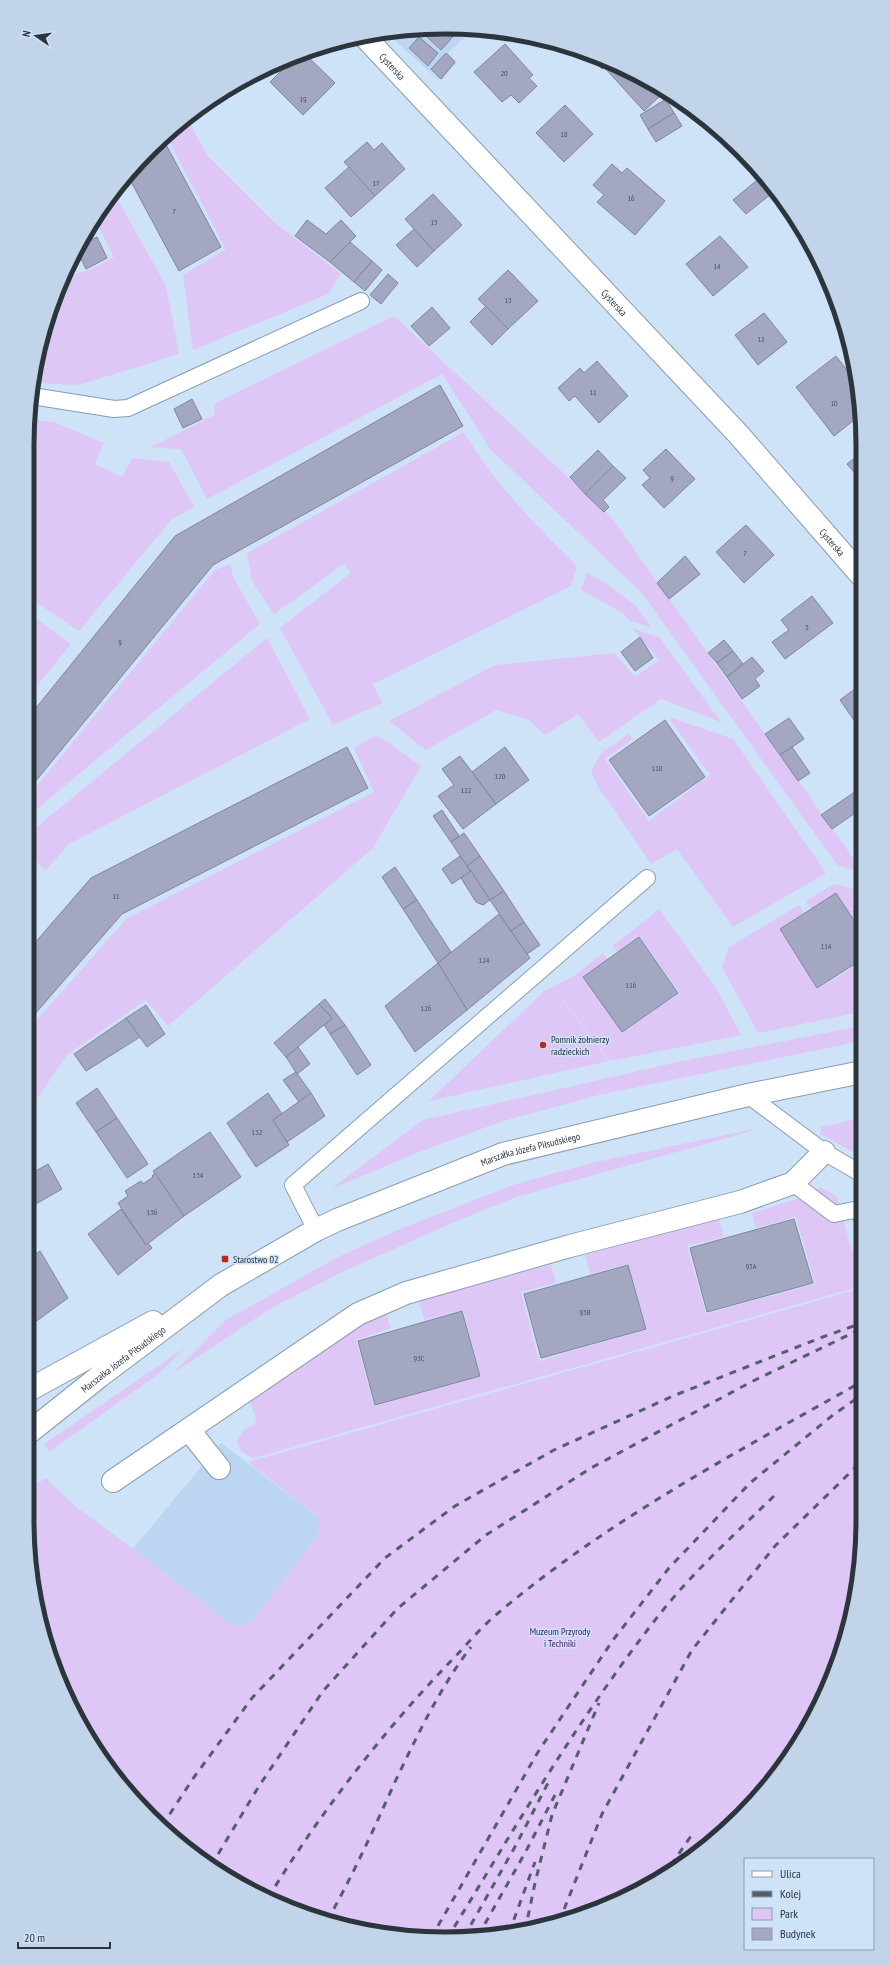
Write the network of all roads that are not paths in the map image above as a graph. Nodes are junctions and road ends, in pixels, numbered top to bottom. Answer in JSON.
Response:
{"nodes":[{"id":1,"x":369,"y":41,"type":"edge"},
{"id":2,"x":361,"y":301,"type":"dead end"},
{"id":3,"x":37,"y":397,"type":"edge"},
{"id":4,"x":856,"y":569,"type":"edge"},
{"id":5,"x":647,"y":878,"type":"dead end"},
{"id":6,"x":856,"y":1073,"type":"edge"},
{"id":7,"x":748,"y":1095,"type":"junction"},
{"id":8,"x":824,"y":1152,"type":"junction"},
{"id":9,"x":856,"y":1171,"type":"edge"},
{"id":10,"x":793,"y":1183,"type":"junction"},
{"id":11,"x":856,"y":1210,"type":"edge"},
{"id":12,"x":316,"y":1230,"type":"junction"},
{"id":13,"x":221,"y":1285,"type":"junction"},
{"id":14,"x":34,"y":1387,"type":"edge"},
{"id":15,"x":34,"y":1428,"type":"edge"},
{"id":16,"x":189,"y":1430,"type":"junction"},
{"id":17,"x":218,"y":1468,"type":"dead end"},
{"id":18,"x":113,"y":1481,"type":"dead end"}],
"edges":[{"from":1,"to":4,"type":"street","name":"Cysterska"},
{"from":2,"to":3,"type":"lane"},
{"from":5,"to":12,"type":"lane"},
{"from":6,"to":7,"type":"street","name":"Marszałka Józefa Piłsudskiego"},
{"from":7,"to":8,"type":"lane"},
{"from":7,"to":12,"type":"street","name":"Marszałka Józefa Piłsudskiego"},
{"from":8,"to":9,"type":"lane"},
{"from":8,"to":10,"type":"street"},
{"from":10,"to":11,"type":"lane"},
{"from":10,"to":16,"type":"street"},
{"from":12,"to":13,"type":"street","name":"Marszałka Józefa Piłsudskiego"},
{"from":13,"to":14,"type":"street","name":"Marszałka Józefa Piłsudskiego"},
{"from":13,"to":15,"type":"street","name":"Marszałka Józefa Piłsudskiego"},
{"from":16,"to":17,"type":"street"},
{"from":16,"to":18,"type":"street"}]}
